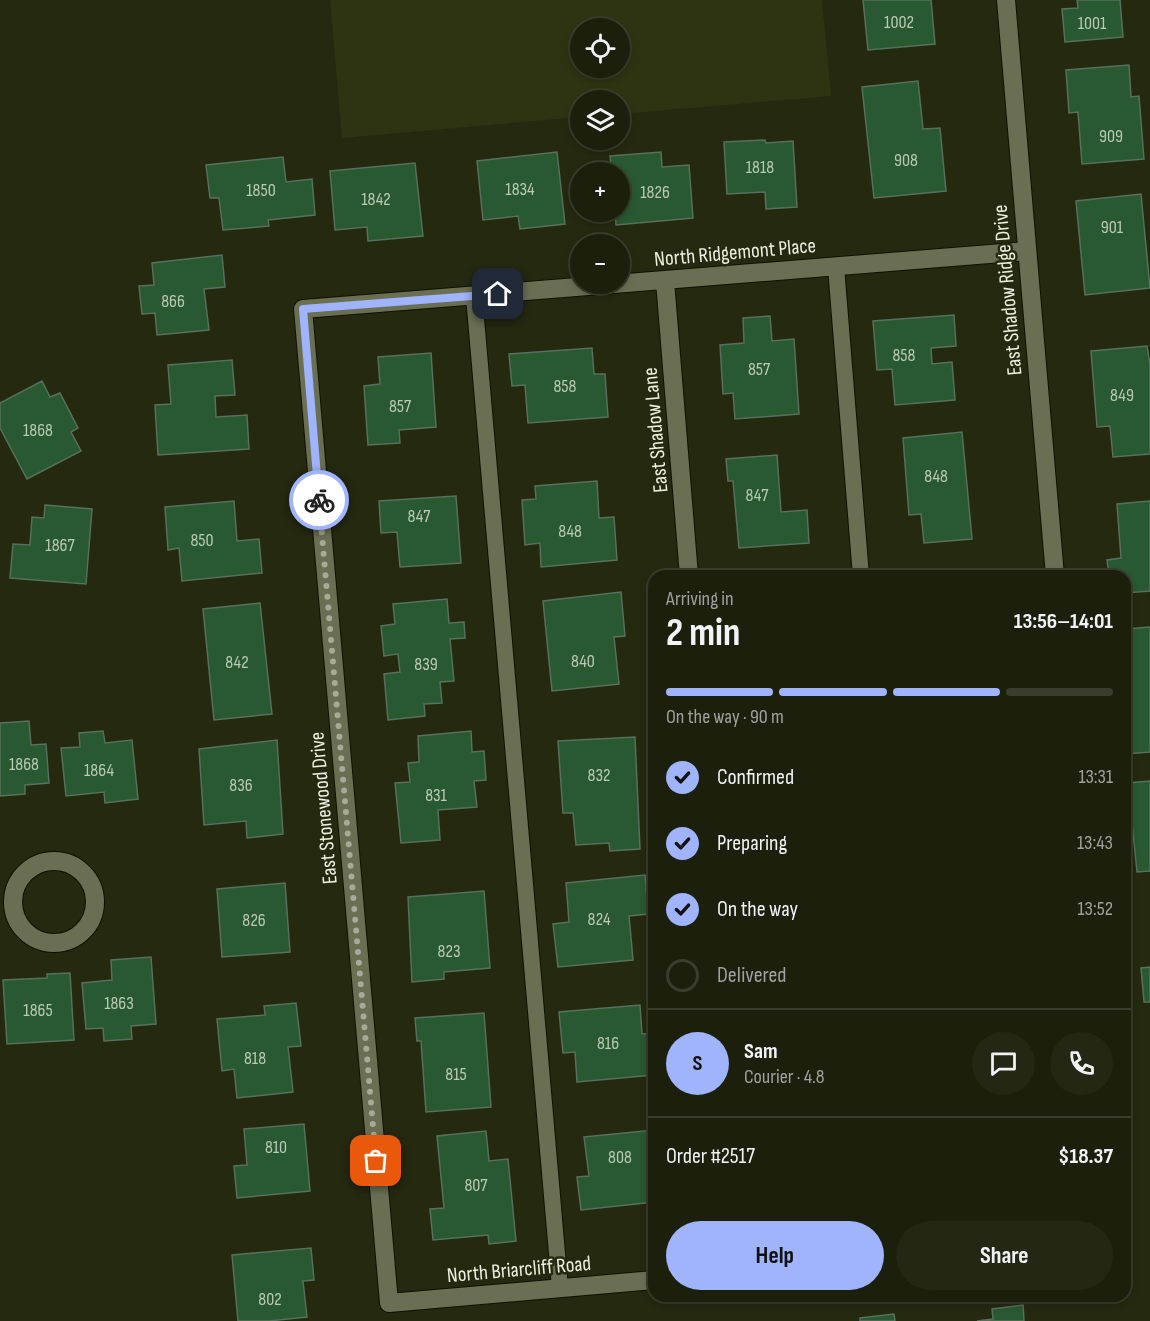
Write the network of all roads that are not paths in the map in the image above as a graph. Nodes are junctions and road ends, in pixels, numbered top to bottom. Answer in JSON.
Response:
{"nodes":[{"id":1,"x":1006,"y":0,"type":"edge"},
{"id":2,"x":1027,"y":251,"type":"junction"},
{"id":3,"x":836,"y":267,"type":"junction"},
{"id":4,"x":665,"y":281,"type":"junction"},
{"id":5,"x":474,"y":296,"type":"junction"},
{"id":6,"x":303,"y":309,"type":"joint"},
{"id":7,"x":689,"y":570,"type":"edge"},
{"id":8,"x":861,"y":570,"type":"edge"},
{"id":9,"x":1054,"y":570,"type":"edge"},
{"id":10,"x":7,"y":905,"type":"edge"},
{"id":11,"x":648,"y":1281,"type":"edge"},
{"id":12,"x":560,"y":1288,"type":"junction"},
{"id":13,"x":388,"y":1303,"type":"joint"}],
"edges":[{"from":1,"to":2,"type":"street","name":"East Shadow Ridge Drive"},
{"from":2,"to":3,"type":"street","name":"North Ridgemont Place"},
{"from":2,"to":9,"type":"street","name":"East Shadow Ridge Drive"},
{"from":3,"to":4,"type":"street","name":"North Ridgemont Place"},
{"from":3,"to":8,"type":"lane"},
{"from":4,"to":5,"type":"street","name":"North Ridgemont Place"},
{"from":4,"to":7,"type":"street","name":"East Shadow Lane"},
{"from":5,"to":6,"type":"street","name":"North Ridgemont Place"},
{"from":5,"to":12,"type":"lane"},
{"from":6,"to":13,"type":"street","name":"East Stonewood Drive"},
{"from":10,"to":10,"type":"street"},
{"from":11,"to":12,"type":"street","name":"North Briarcliff Road"},
{"from":12,"to":13,"type":"street","name":"North Briarcliff Road"}]}
